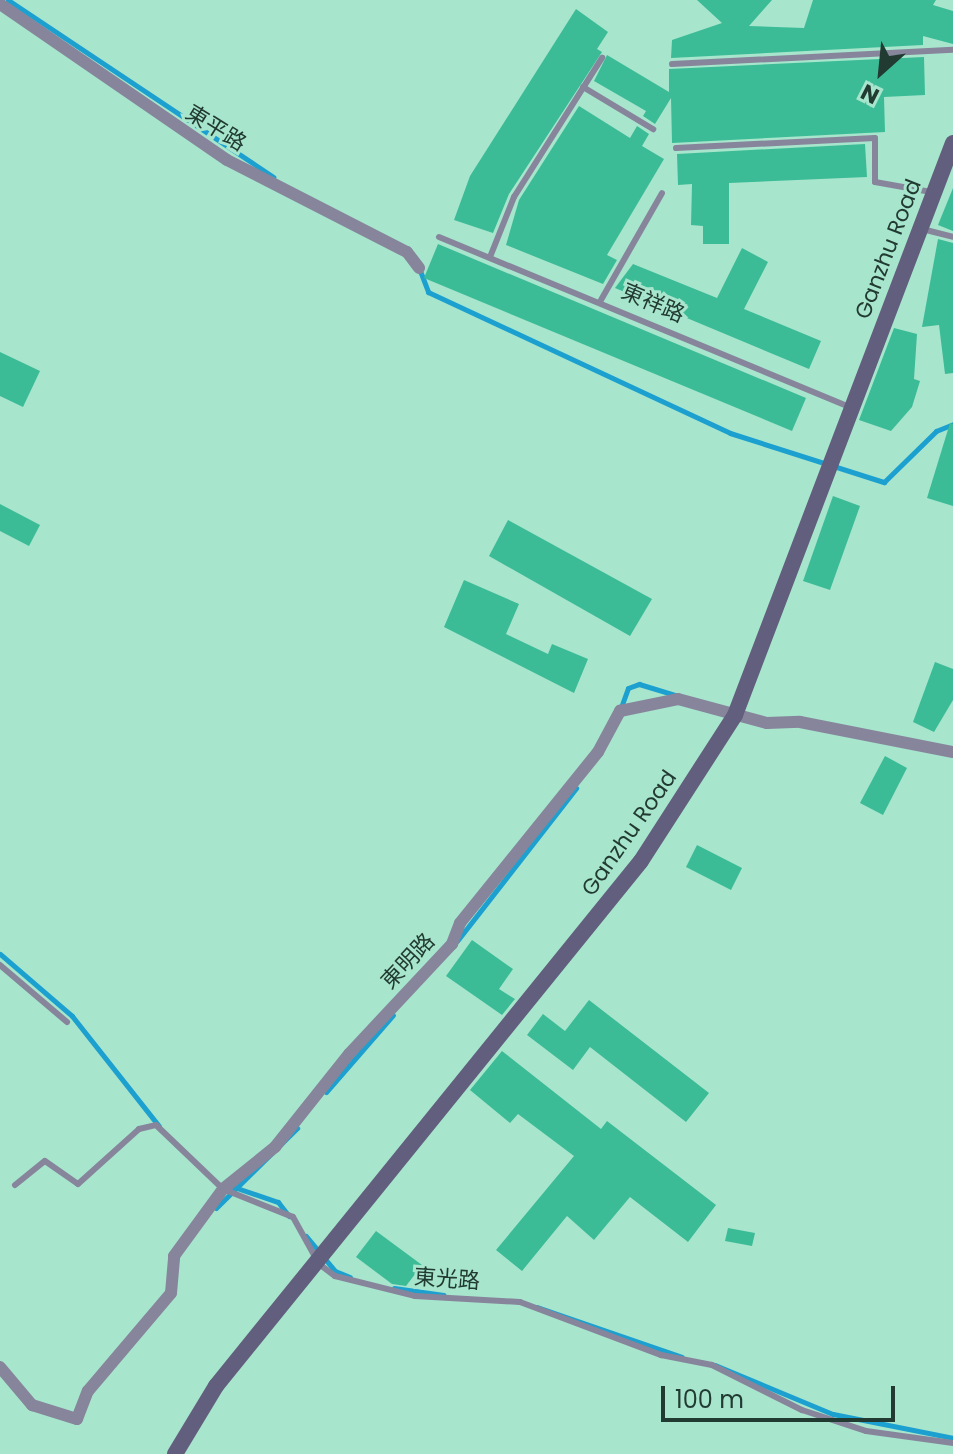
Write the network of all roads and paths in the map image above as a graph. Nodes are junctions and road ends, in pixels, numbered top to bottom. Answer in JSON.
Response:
{"nodes":[{"id":1,"x":0,"y":4,"type":"edge"},
{"id":2,"x":953,"y":50,"type":"edge"},
{"id":3,"x":602,"y":58,"type":"dead end"},
{"id":4,"x":672,"y":64,"type":"dead end"},
{"id":5,"x":583,"y":87,"type":"junction"},
{"id":6,"x":653,"y":129,"type":"dead end"},
{"id":7,"x":953,"y":143,"type":"edge"},
{"id":8,"x":676,"y":148,"type":"dead end"},
{"id":9,"x":934,"y":192,"type":"junction"},
{"id":10,"x":662,"y":193,"type":"dead end"},
{"id":11,"x":920,"y":229,"type":"junction"},
{"id":12,"x":439,"y":237,"type":"dead end"},
{"id":13,"x":953,"y":237,"type":"edge"},
{"id":14,"x":490,"y":257,"type":"junction"},
{"id":15,"x":419,"y":268,"type":"dead end"},
{"id":16,"x":601,"y":300,"type":"junction"},
{"id":17,"x":850,"y":407,"type":"junction"},
{"id":18,"x":735,"y":715,"type":"junction"},
{"id":19,"x":953,"y":752,"type":"edge"},
{"id":20,"x":0,"y":965,"type":"edge"},
{"id":21,"x":67,"y":1022,"type":"dead end"},
{"id":22,"x":15,"y":1185,"type":"dead end"},
{"id":23,"x":223,"y":1189,"type":"junction"},
{"id":24,"x":319,"y":1264,"type":"junction"},
{"id":25,"x":0,"y":1367,"type":"edge"},
{"id":26,"x":953,"y":1443,"type":"edge"},
{"id":27,"x":175,"y":1454,"type":"edge"}],
"edges":[{"from":1,"to":15,"type":"street","name":"東平路"},
{"from":2,"to":4,"type":"lane"},
{"from":3,"to":5,"type":"lane"},
{"from":5,"to":6,"type":"lane"},
{"from":5,"to":14,"type":"lane"},
{"from":7,"to":9,"type":"street","name":"Ganzhu Road"},
{"from":8,"to":9,"type":"lane"},
{"from":9,"to":11,"type":"street","name":"Ganzhu Road"},
{"from":10,"to":16,"type":"lane"},
{"from":11,"to":13,"type":"lane"},
{"from":11,"to":17,"type":"street","name":"Ganzhu Road"},
{"from":12,"to":14,"type":"lane","name":"東祥路"},
{"from":14,"to":16,"type":"lane","name":"東祥路"},
{"from":16,"to":17,"type":"lane","name":"東祥路"},
{"from":17,"to":18,"type":"street","name":"Ganzhu Road"},
{"from":18,"to":19,"type":"street","name":"東明路"},
{"from":18,"to":23,"type":"street","name":"東明路"},
{"from":18,"to":24,"type":"street","name":"Ganzhu Road"},
{"from":20,"to":21,"type":"lane"},
{"from":22,"to":23,"type":"lane"},
{"from":23,"to":24,"type":"lane"},
{"from":23,"to":25,"type":"street","name":"東明路"},
{"from":24,"to":26,"type":"lane","name":"東光路"},
{"from":24,"to":27,"type":"street","name":"Ganzhu Road"}]}
